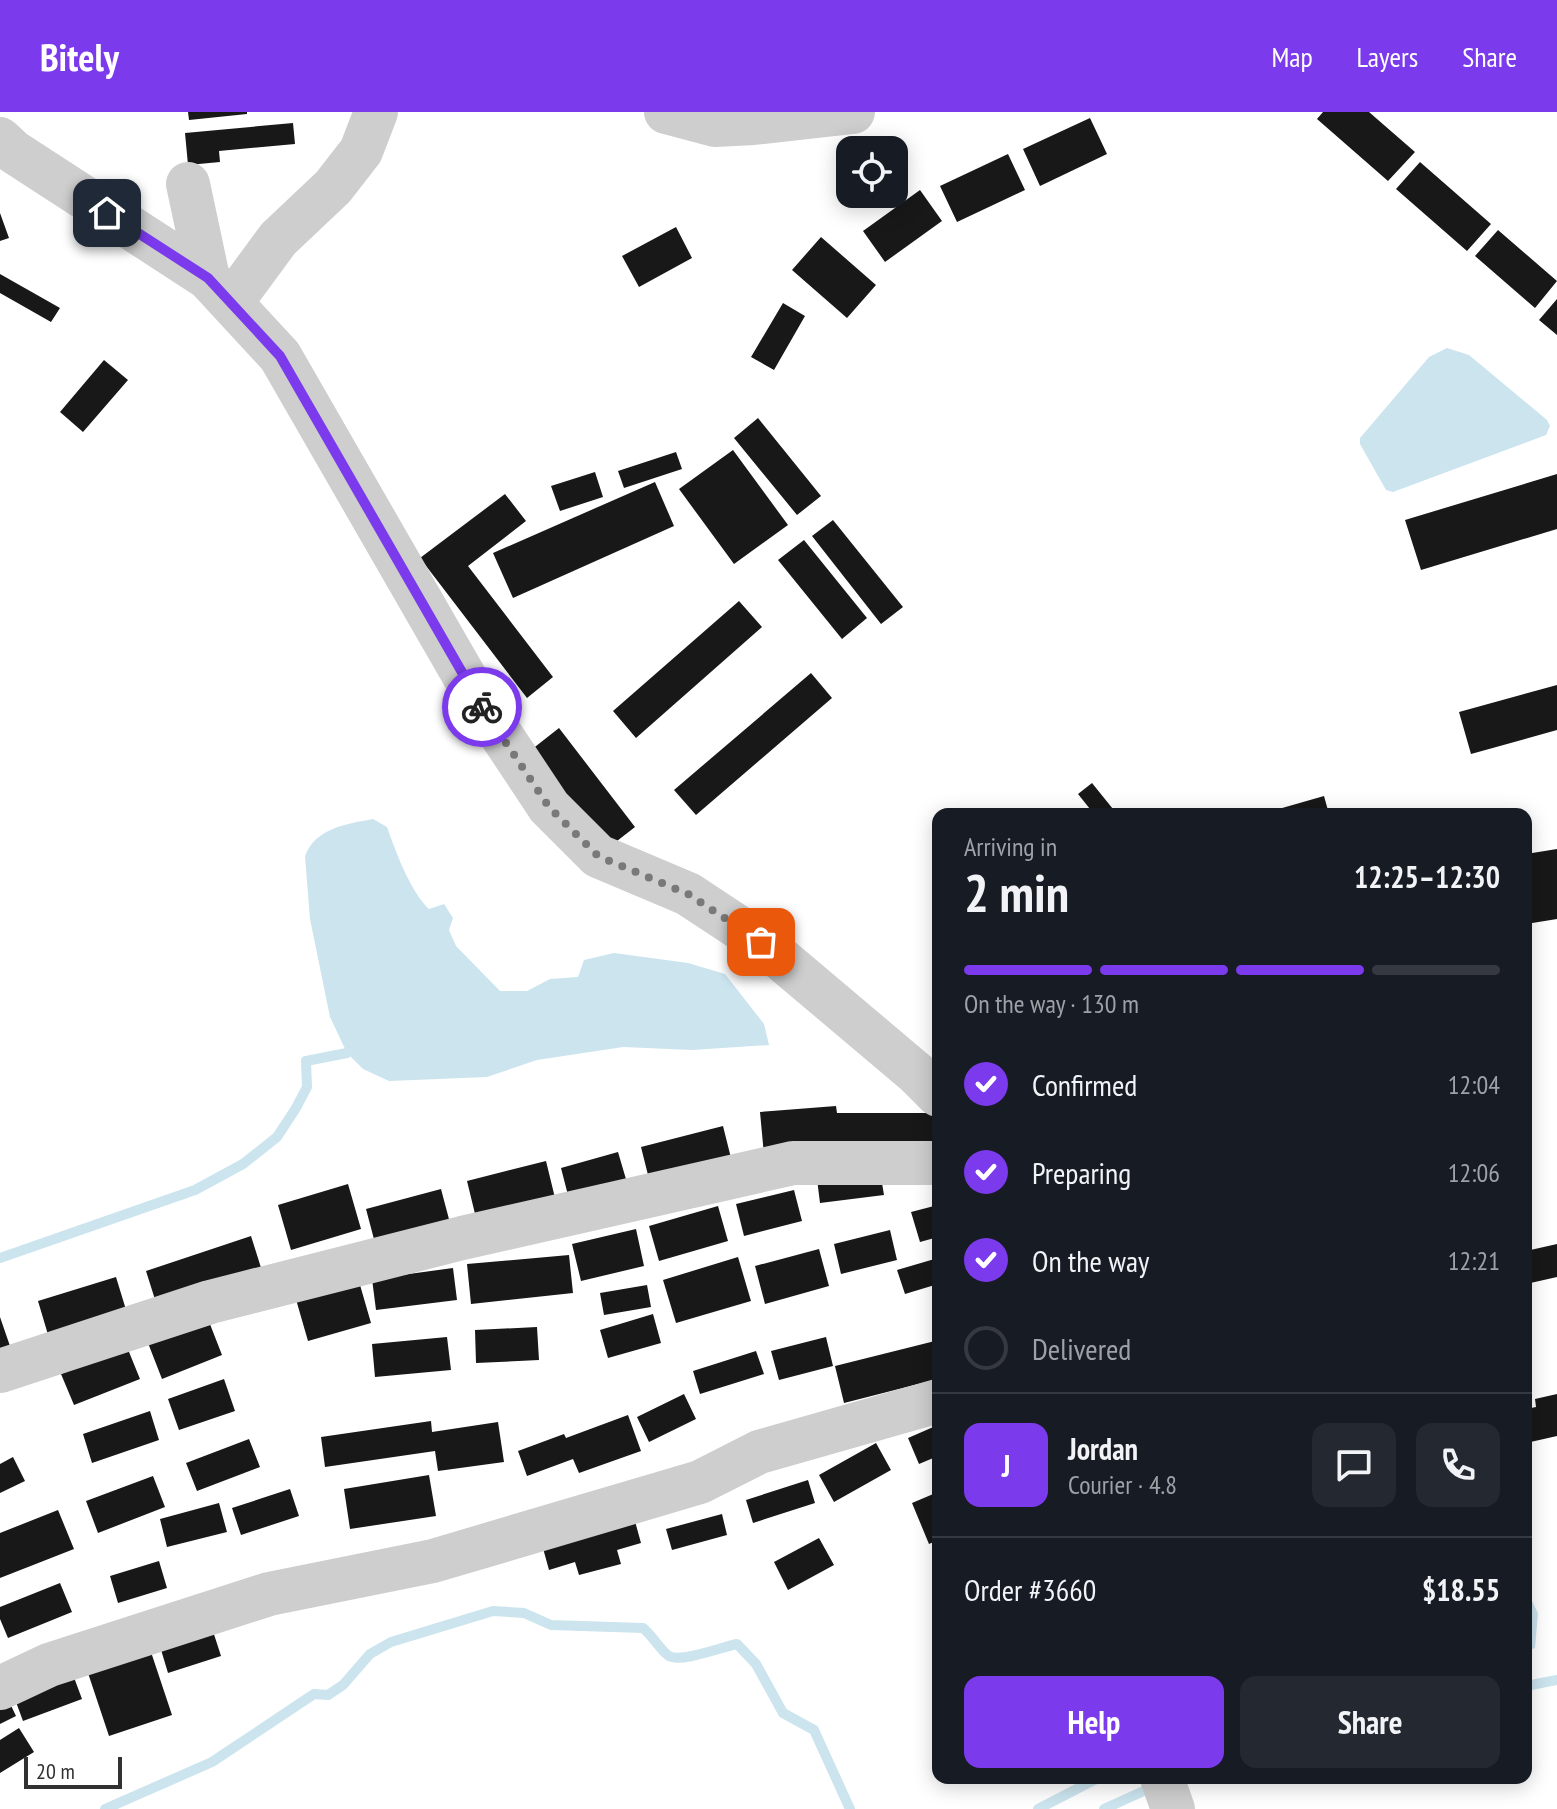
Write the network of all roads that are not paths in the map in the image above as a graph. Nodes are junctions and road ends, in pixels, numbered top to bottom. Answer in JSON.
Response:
{"nodes":[{"id":1,"x":376,"y":112,"type":"edge"},
{"id":2,"x":666,"y":112,"type":"edge"},
{"id":3,"x":853,"y":112,"type":"edge"},
{"id":4,"x":7,"y":145,"type":"edge"},
{"id":5,"x":188,"y":184,"type":"dead end"},
{"id":6,"x":219,"y":291,"type":"junction"},
{"id":7,"x":932,"y":1089,"type":"edge"},
{"id":8,"x":932,"y":1163,"type":"edge"},
{"id":9,"x":0,"y":1371,"type":"edge"},
{"id":10,"x":932,"y":1403,"type":"edge"},
{"id":11,"x":0,"y":1688,"type":"edge"},
{"id":12,"x":1164,"y":1784,"type":"edge"},
{"id":13,"x":1173,"y":1809,"type":"edge"}],
"edges":[{"from":1,"to":6,"type":"street"},
{"from":2,"to":3,"type":"street"},
{"from":4,"to":6,"type":"street"},
{"from":5,"to":6,"type":"street"},
{"from":6,"to":7,"type":"street"},
{"from":8,"to":9,"type":"street"},
{"from":10,"to":11,"type":"street"},
{"from":12,"to":13,"type":"street"}]}
